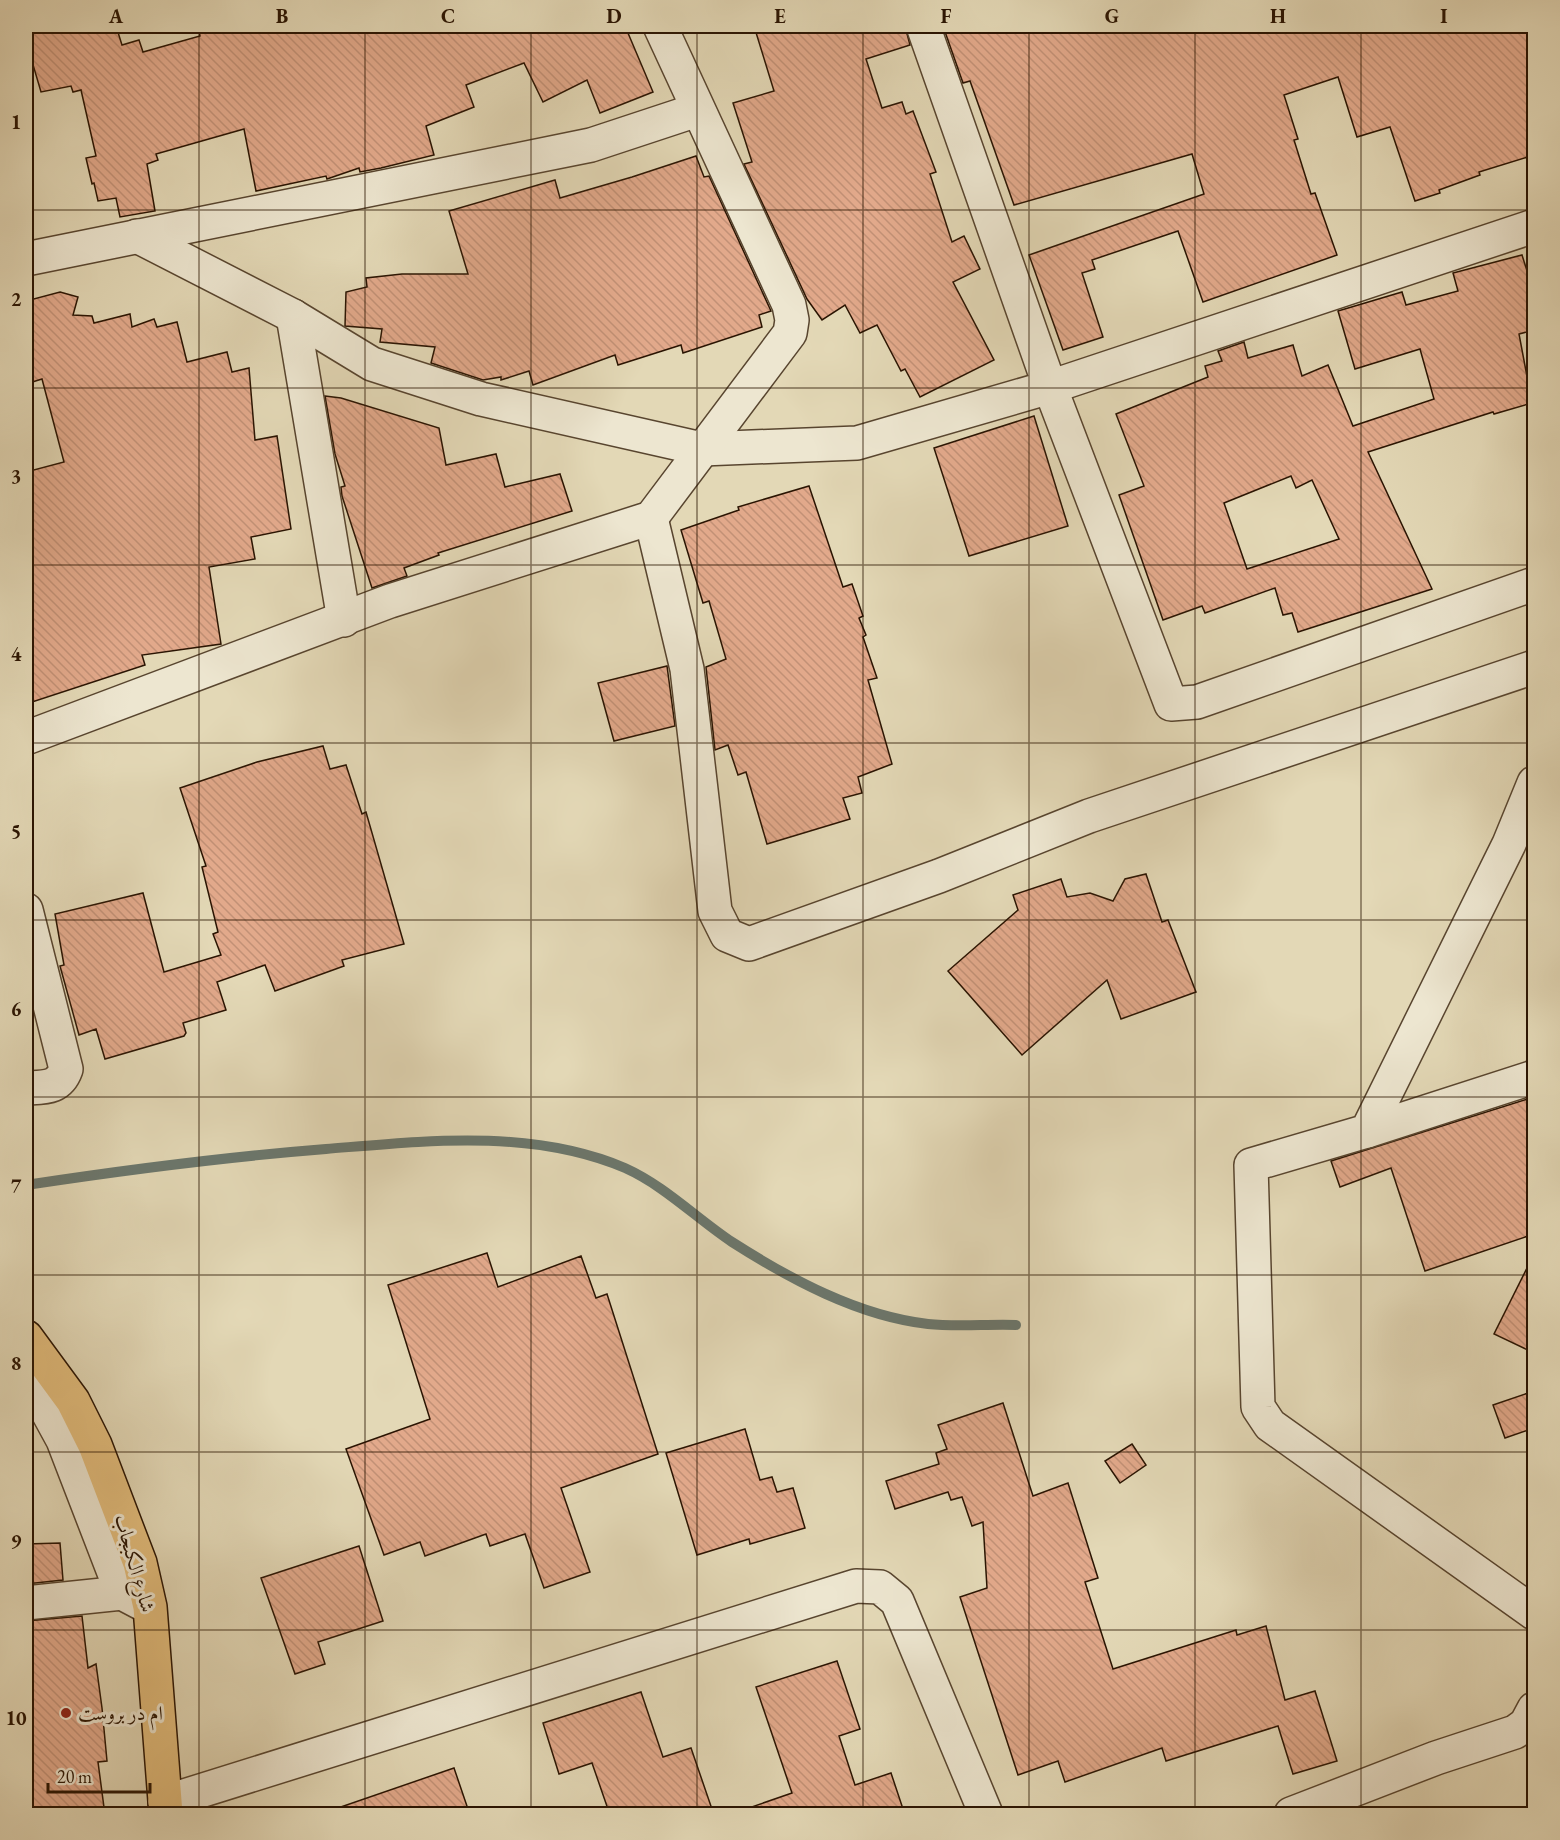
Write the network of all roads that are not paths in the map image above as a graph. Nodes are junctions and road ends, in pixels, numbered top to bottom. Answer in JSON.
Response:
{"nodes":[{"id":1,"x":660,"y":26,"type":"edge"},
{"id":2,"x":923,"y":26,"type":"edge"},
{"id":3,"x":697,"y":110,"type":"junction"},
{"id":4,"x":1534,"y":226,"type":"edge"},
{"id":5,"x":138,"y":236,"type":"junction"},
{"id":6,"x":26,"y":259,"type":"edge"},
{"id":7,"x":293,"y":316,"type":"junction"},
{"id":8,"x":1050,"y":387,"type":"junction"},
{"id":9,"x":702,"y":449,"type":"junction"},
{"id":10,"x":651,"y":518,"type":"junction"},
{"id":11,"x":1534,"y":584,"type":"edge"},
{"id":12,"x":344,"y":620,"type":"junction"},
{"id":13,"x":1534,"y":667,"type":"edge"},
{"id":14,"x":26,"y":738,"type":"edge"},
{"id":15,"x":1534,"y":783,"type":"edge"},
{"id":16,"x":26,"y":910,"type":"edge"},
{"id":17,"x":1534,"y":1077,"type":"edge"},
{"id":18,"x":26,"y":1088,"type":"edge"},
{"id":19,"x":1367,"y":1131,"type":"junction"},
{"id":20,"x":26,"y":1337,"type":"edge"},
{"id":21,"x":26,"y":1378,"type":"edge"},
{"id":22,"x":136,"y":1600,"type":"junction"},
{"id":23,"x":26,"y":1603,"type":"edge"},
{"id":24,"x":1534,"y":1613,"type":"edge"},
{"id":25,"x":1534,"y":1709,"type":"edge"},
{"id":26,"x":166,"y":1808,"type":"edge"},
{"id":27,"x":986,"y":1815,"type":"edge"},
{"id":28,"x":1291,"y":1815,"type":"edge"}],
"edges":[{"from":1,"to":3,"type":"street"},
{"from":2,"to":8,"type":"street"},
{"from":3,"to":5,"type":"street"},
{"from":3,"to":9,"type":"street"},
{"from":4,"to":8,"type":"street"},
{"from":5,"to":6,"type":"street"},
{"from":5,"to":7,"type":"street"},
{"from":7,"to":9,"type":"street"},
{"from":7,"to":12,"type":"street"},
{"from":8,"to":9,"type":"street"},
{"from":8,"to":11,"type":"street"},
{"from":9,"to":10,"type":"street"},
{"from":10,"to":12,"type":"street"},
{"from":10,"to":13,"type":"street"},
{"from":12,"to":14,"type":"street"},
{"from":15,"to":19,"type":"street"},
{"from":16,"to":18,"type":"street"},
{"from":17,"to":19,"type":"street"},
{"from":19,"to":24,"type":"street"},
{"from":20,"to":22,"type":"main road","name":"شارع الكبجاب"},
{"from":21,"to":22,"type":"street"},
{"from":22,"to":23,"type":"street"},
{"from":22,"to":26,"type":"main road","name":"شارع الكبجاب"},
{"from":25,"to":28,"type":"street"},
{"from":26,"to":27,"type":"street"}]}
